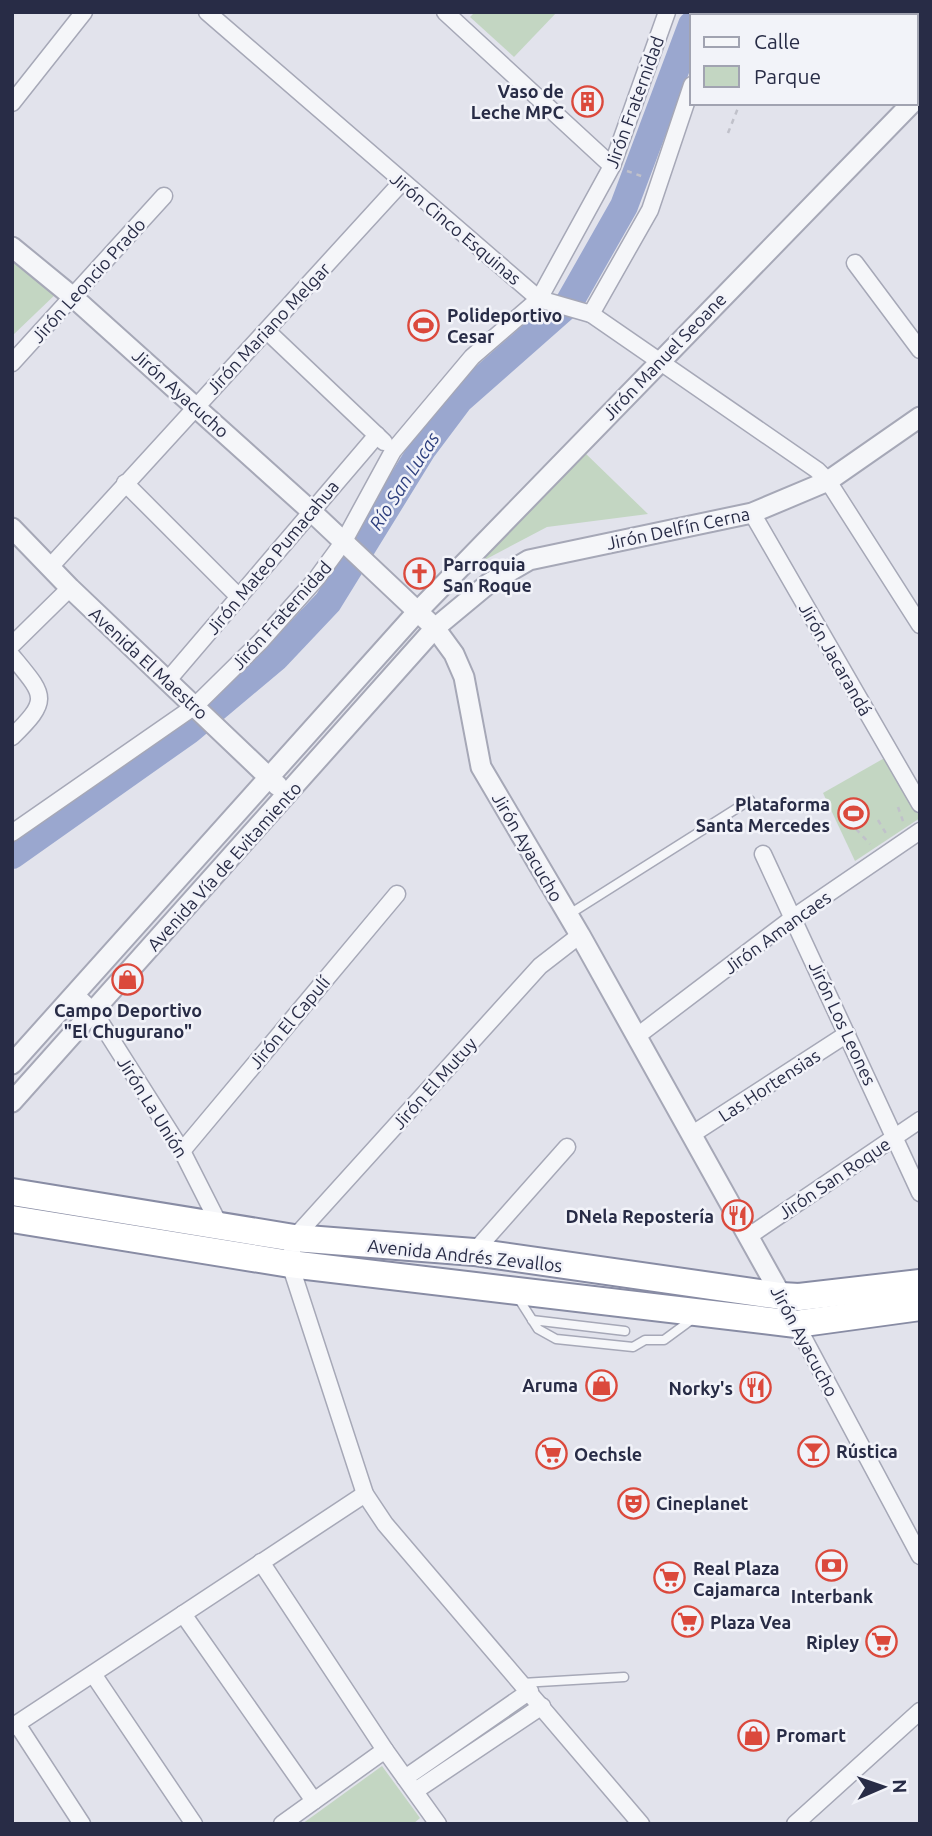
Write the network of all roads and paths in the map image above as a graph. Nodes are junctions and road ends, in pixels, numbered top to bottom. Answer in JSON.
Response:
{"nodes":[{"id":1,"x":84,"y":12,"type":"edge"},
{"id":2,"x":206,"y":12,"type":"edge"},
{"id":3,"x":445,"y":12,"type":"edge"},
{"id":4,"x":667,"y":12,"type":"edge"},
{"id":5,"x":690,"y":91,"type":"edge"},
{"id":6,"x":12,"y":103,"type":"edge"},
{"id":7,"x":739,"y":105,"type":"edge"},
{"id":8,"x":910,"y":105,"type":"edge"},
{"id":9,"x":728,"y":133,"type":"dead end"},
{"id":10,"x":620,"y":169,"type":"junction"},
{"id":11,"x":654,"y":181,"type":"dead end"},
{"id":12,"x":401,"y":183,"type":"junction"},
{"id":13,"x":164,"y":196,"type":"dead end"},
{"id":14,"x":12,"y":247,"type":"edge"},
{"id":15,"x":855,"y":263,"type":"dead end"},
{"id":16,"x":73,"y":297,"type":"junction"},
{"id":17,"x":546,"y":301,"type":"junction"},
{"id":18,"x":589,"y":314,"type":"junction"},
{"id":19,"x":267,"y":331,"type":"junction"},
{"id":20,"x":920,"y":350,"type":"edge"},
{"id":21,"x":658,"y":362,"type":"junction"},
{"id":22,"x":12,"y":363,"type":"edge"},
{"id":23,"x":196,"y":407,"type":"junction"},
{"id":24,"x":920,"y":417,"type":"edge"},
{"id":25,"x":377,"y":435,"type":"junction"},
{"id":26,"x":393,"y":451,"type":"junction"},
{"id":27,"x":828,"y":481,"type":"junction"},
{"id":28,"x":125,"y":483,"type":"junction"},
{"id":29,"x":311,"y":511,"type":"junction"},
{"id":30,"x":752,"y":513,"type":"junction"},
{"id":31,"x":12,"y":528,"type":"edge"},
{"id":32,"x":354,"y":550,"type":"junction"},
{"id":33,"x":50,"y":567,"type":"junction"},
{"id":34,"x":69,"y":588,"type":"junction"},
{"id":35,"x":239,"y":597,"type":"junction"},
{"id":36,"x":418,"y":611,"type":"junction"},
{"id":37,"x":917,"y":614,"type":"edge"},
{"id":38,"x":435,"y":628,"type":"junction"},
{"id":39,"x":12,"y":645,"type":"edge"},
{"id":40,"x":12,"y":656,"type":"edge"},
{"id":41,"x":168,"y":680,"type":"junction"},
{"id":42,"x":199,"y":710,"type":"junction"},
{"id":43,"x":12,"y":737,"type":"edge"},
{"id":44,"x":270,"y":778,"type":"junction"},
{"id":45,"x":288,"y":795,"type":"junction"},
{"id":46,"x":750,"y":800,"type":"dead end"},
{"id":47,"x":920,"y":804,"type":"edge"},
{"id":48,"x":898,"y":807,"type":"dead end"},
{"id":49,"x":878,"y":820,"type":"dead end"},
{"id":50,"x":856,"y":829,"type":"dead end"},
{"id":51,"x":912,"y":829,"type":"edge"},
{"id":52,"x":12,"y":833,"type":"edge"},
{"id":53,"x":888,"y":838,"type":"dead end"},
{"id":54,"x":873,"y":847,"type":"dead end"},
{"id":55,"x":762,"y":854,"type":"dead end"},
{"id":56,"x":397,"y":894,"type":"dead end"},
{"id":57,"x":568,"y":915,"type":"junction"},
{"id":58,"x":794,"y":917,"type":"junction"},
{"id":59,"x":580,"y":935,"type":"junction"},
{"id":60,"x":75,"y":994,"type":"junction"},
{"id":61,"x":94,"y":1012,"type":"junction"},
{"id":62,"x":847,"y":1034,"type":"junction"},
{"id":63,"x":636,"y":1037,"type":"junction"},
{"id":64,"x":12,"y":1064,"type":"edge"},
{"id":65,"x":12,"y":1102,"type":"edge"},
{"id":66,"x":920,"y":1120,"type":"edge"},
{"id":67,"x":691,"y":1135,"type":"junction"},
{"id":68,"x":896,"y":1136,"type":"junction"},
{"id":69,"x":567,"y":1147,"type":"dead end"},
{"id":70,"x":182,"y":1150,"type":"junction"},
{"id":71,"x":12,"y":1192,"type":"edge"},
{"id":72,"x":920,"y":1193,"type":"edge"},
{"id":73,"x":12,"y":1219,"type":"edge"},
{"id":74,"x":220,"y":1226,"type":"junction"},
{"id":75,"x":748,"y":1236,"type":"junction"},
{"id":76,"x":292,"y":1251,"type":"junction"},
{"id":77,"x":474,"y":1252,"type":"junction"},
{"id":78,"x":920,"y":1283,"type":"edge"},
{"id":79,"x":513,"y":1290,"type":"junction"},
{"id":80,"x":781,"y":1296,"type":"junction"},
{"id":81,"x":920,"y":1307,"type":"edge"},
{"id":82,"x":701,"y":1313,"type":"junction"},
{"id":83,"x":532,"y":1320,"type":"junction"},
{"id":84,"x":796,"y":1324,"type":"junction"},
{"id":85,"x":625,"y":1331,"type":"dead end"},
{"id":86,"x":365,"y":1494,"type":"junction"},
{"id":87,"x":916,"y":1539,"type":"edge"},
{"id":88,"x":920,"y":1556,"type":"edge"},
{"id":89,"x":261,"y":1562,"type":"junction"},
{"id":90,"x":183,"y":1614,"type":"junction"},
{"id":91,"x":93,"y":1674,"type":"junction"},
{"id":92,"x":624,"y":1677,"type":"dead end"},
{"id":93,"x":526,"y":1687,"type":"junction"},
{"id":94,"x":542,"y":1706,"type":"junction"},
{"id":95,"x":920,"y":1711,"type":"edge"},
{"id":96,"x":14,"y":1725,"type":"edge"},
{"id":97,"x":385,"y":1750,"type":"junction"},
{"id":98,"x":410,"y":1785,"type":"junction"},
{"id":99,"x":314,"y":1801,"type":"junction"},
{"id":100,"x":436,"y":1823,"type":"edge"},
{"id":101,"x":82,"y":1824,"type":"edge"},
{"id":102,"x":194,"y":1824,"type":"edge"},
{"id":103,"x":282,"y":1824,"type":"edge"},
{"id":104,"x":641,"y":1824,"type":"edge"},
{"id":105,"x":795,"y":1824,"type":"edge"}],
"edges":[{"from":1,"to":6,"type":"street"},
{"from":2,"to":12,"type":"street","name":"Jirón Cinco Esquinas"},
{"from":3,"to":10,"type":"street"},
{"from":4,"to":10,"type":"street","name":"Jirón Fraternidad"},
{"from":5,"to":18,"type":"street"},
{"from":7,"to":9,"type":"path"},
{"from":8,"to":21,"type":"street","name":"Jirón Manuel Seoane"},
{"from":10,"to":11,"type":"path"},
{"from":10,"to":17,"type":"street","name":"Jirón Fraternidad"},
{"from":12,"to":17,"type":"street","name":"Jirón Cinco Esquinas"},
{"from":12,"to":19,"type":"street","name":"Jirón Mariano Melgar"},
{"from":13,"to":16,"type":"street","name":"Jirón Leoncio Prado"},
{"from":14,"to":16,"type":"street","name":"Jirón Ayacucho"},
{"from":15,"to":20,"type":"street"},
{"from":16,"to":22,"type":"street","name":"Jirón Leoncio Prado"},
{"from":16,"to":23,"type":"street","name":"Jirón Ayacucho"},
{"from":17,"to":18,"type":"street","name":"Jirón Cinco Esquinas"},
{"from":17,"to":26,"type":"street","name":"Jirón Fraternidad"},
{"from":18,"to":21,"type":"street","name":"Jirón Cinco Esquinas"},
{"from":19,"to":23,"type":"street","name":"Jirón Mariano Melgar"},
{"from":19,"to":25,"type":"street"},
{"from":21,"to":27,"type":"street","name":"Jirón Cinco Esquinas"},
{"from":21,"to":36,"type":"street","name":"Jirón Manuel Seoane"},
{"from":23,"to":28,"type":"street","name":"Jirón Mariano Melgar"},
{"from":23,"to":29,"type":"street","name":"Jirón Ayacucho"},
{"from":24,"to":27,"type":"street","name":"Jirón Delfín Cerna"},
{"from":25,"to":26,"type":"street"},
{"from":25,"to":29,"type":"street","name":"Jirón Mateo Pumacahua"},
{"from":26,"to":32,"type":"street","name":"Jirón Fraternidad"},
{"from":27,"to":30,"type":"street","name":"Jirón Delfín Cerna"},
{"from":27,"to":37,"type":"street","name":"Jirón Cinco Esquinas"},
{"from":28,"to":33,"type":"street","name":"Jirón Mariano Melgar"},
{"from":28,"to":35,"type":"street"},
{"from":29,"to":32,"type":"street","name":"Jirón Ayacucho"},
{"from":29,"to":35,"type":"street","name":"Jirón Mateo Pumacahua"},
{"from":30,"to":38,"type":"street","name":"Jirón Delfín Cerna"},
{"from":30,"to":47,"type":"street","name":"Jirón Jacarandá"},
{"from":31,"to":33,"type":"street","name":"Avenida El Maestro"},
{"from":32,"to":36,"type":"street","name":"Jirón Ayacucho"},
{"from":32,"to":42,"type":"street","name":"Jirón Fraternidad"},
{"from":33,"to":34,"type":"street","name":"Avenida El Maestro"},
{"from":34,"to":39,"type":"street"},
{"from":34,"to":41,"type":"street","name":"Avenida El Maestro"},
{"from":35,"to":41,"type":"street","name":"Jirón Mateo Pumacahua"},
{"from":36,"to":38,"type":"street","name":"Jirón Ayacucho"},
{"from":36,"to":44,"type":"street","name":"Avenida Vía de Evitamiento"},
{"from":38,"to":45,"type":"street","name":"Avenida Vía de Evitamiento"},
{"from":38,"to":57,"type":"street","name":"Jirón Ayacucho"},
{"from":40,"to":43,"type":"street"},
{"from":41,"to":42,"type":"street","name":"Avenida El Maestro"},
{"from":42,"to":44,"type":"street","name":"Avenida El Maestro"},
{"from":42,"to":52,"type":"street","name":"Jirón Fraternidad"},
{"from":44,"to":45,"type":"street","name":"Avenida El Maestro"},
{"from":44,"to":60,"type":"street","name":"Avenida Vía de Evitamiento"},
{"from":45,"to":61,"type":"street","name":"Avenida Vía de Evitamiento"},
{"from":46,"to":57,"type":"lane"},
{"from":48,"to":51,"type":"path"},
{"from":49,"to":53,"type":"path"},
{"from":50,"to":54,"type":"path"},
{"from":51,"to":58,"type":"street","name":"Jirón Amancaes"},
{"from":55,"to":58,"type":"street","name":"Jirón Los Leones"},
{"from":56,"to":70,"type":"street","name":"Jirón El Capulí"},
{"from":57,"to":59,"type":"street","name":"Jirón Ayacucho"},
{"from":58,"to":62,"type":"street","name":"Jirón Los Leones"},
{"from":58,"to":63,"type":"street","name":"Jirón Amancaes"},
{"from":59,"to":63,"type":"street","name":"Jirón Ayacucho"},
{"from":59,"to":76,"type":"street","name":"Jirón El Mutuy"},
{"from":60,"to":61,"type":"street","name":"Jirón La Unión"},
{"from":60,"to":64,"type":"street","name":"Avenida Vía de Evitamiento"},
{"from":61,"to":65,"type":"street","name":"Avenida Vía de Evitamiento"},
{"from":61,"to":70,"type":"street","name":"Jirón La Unión"},
{"from":62,"to":67,"type":"street","name":"Las Hortensias"},
{"from":62,"to":68,"type":"street","name":"Jirón Los Leones"},
{"from":63,"to":67,"type":"street","name":"Jirón Ayacucho"},
{"from":66,"to":68,"type":"street","name":"Jirón San Roque"},
{"from":67,"to":75,"type":"street","name":"Jirón Ayacucho"},
{"from":68,"to":72,"type":"street","name":"Jirón Los Leones"},
{"from":68,"to":75,"type":"street","name":"Jirón San Roque"},
{"from":69,"to":77,"type":"street"},
{"from":70,"to":74,"type":"street","name":"Jirón La Unión"},
{"from":71,"to":74,"type":"highway","name":"Avenida Andrés Zevallos"},
{"from":73,"to":76,"type":"highway","name":"Avenida Andrés Zevallos"},
{"from":74,"to":76,"type":"highway","name":"Avenida Andrés Zevallos"},
{"from":75,"to":80,"type":"street","name":"Jirón Ayacucho"},
{"from":76,"to":77,"type":"highway","name":"Avenida Andrés Zevallos"},
{"from":76,"to":79,"type":"highway","name":"Avenida Andrés Zevallos"},
{"from":76,"to":86,"type":"street"},
{"from":77,"to":80,"type":"highway","name":"Avenida Andrés Zevallos"},
{"from":78,"to":80,"type":"highway","name":"Avenida Andrés Zevallos"},
{"from":79,"to":82,"type":"highway","name":"Avenida Andrés Zevallos"},
{"from":79,"to":83,"type":"lane"},
{"from":80,"to":84,"type":"street","name":"Jirón Ayacucho"},
{"from":81,"to":84,"type":"highway","name":"Avenida Andrés Zevallos"},
{"from":82,"to":83,"type":"lane"},
{"from":82,"to":84,"type":"highway","name":"Avenida Andrés Zevallos"},
{"from":83,"to":85,"type":"lane"},
{"from":84,"to":87,"type":"street","name":"Jirón Ayacucho"},
{"from":86,"to":89,"type":"street"},
{"from":86,"to":93,"type":"street"},
{"from":87,"to":88,"type":"street","name":"Jirón Ayacucho"},
{"from":89,"to":90,"type":"street"},
{"from":89,"to":97,"type":"street"},
{"from":90,"to":91,"type":"street"},
{"from":90,"to":99,"type":"street"},
{"from":91,"to":96,"type":"street"},
{"from":91,"to":102,"type":"street"},
{"from":92,"to":93,"type":"lane"},
{"from":93,"to":94,"type":"street"},
{"from":93,"to":98,"type":"street"},
{"from":94,"to":98,"type":"street"},
{"from":94,"to":104,"type":"street"},
{"from":95,"to":105,"type":"street"},
{"from":96,"to":101,"type":"street"},
{"from":97,"to":98,"type":"street"},
{"from":97,"to":99,"type":"street"},
{"from":98,"to":100,"type":"street"},
{"from":99,"to":103,"type":"street"}]}
